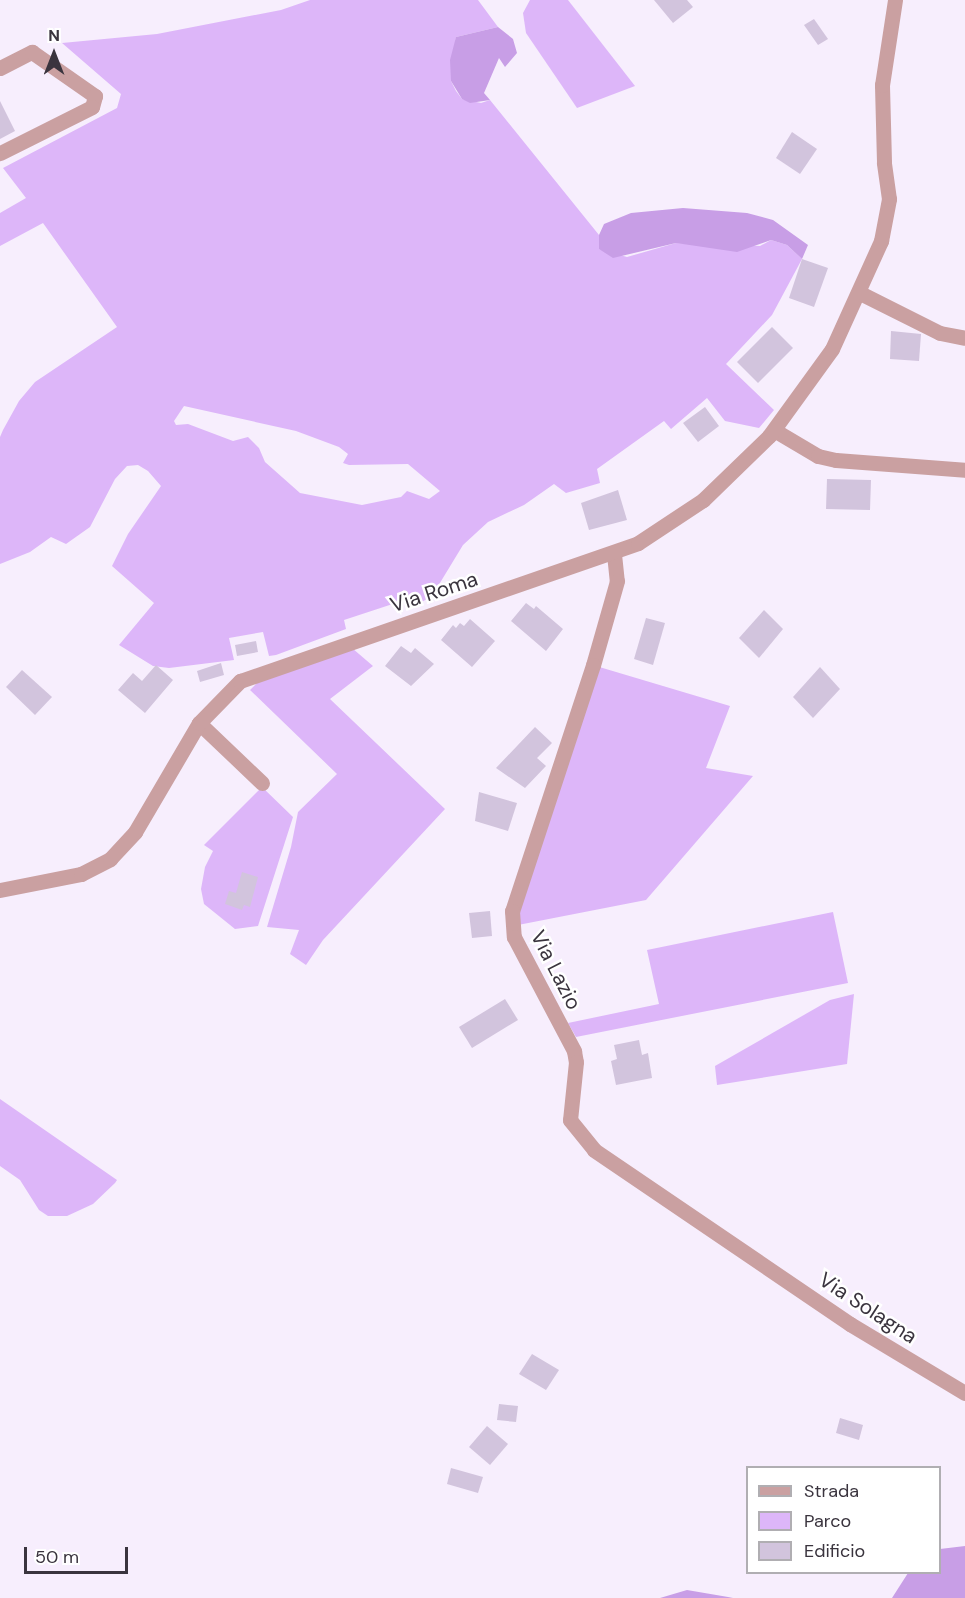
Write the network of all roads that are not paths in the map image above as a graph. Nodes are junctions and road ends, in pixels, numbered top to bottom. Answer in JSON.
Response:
{"nodes":[{"id":1,"x":895,"y":0,"type":"edge"},
{"id":2,"x":0,"y":68,"type":"edge"},
{"id":3,"x":0,"y":153,"type":"edge"},
{"id":4,"x":860,"y":293,"type":"junction"},
{"id":5,"x":965,"y":338,"type":"edge"},
{"id":6,"x":774,"y":430,"type":"junction"},
{"id":7,"x":965,"y":470,"type":"edge"},
{"id":8,"x":614,"y":554,"type":"junction"},
{"id":9,"x":199,"y":723,"type":"junction"},
{"id":10,"x":262,"y":783,"type":"dead end"},
{"id":11,"x":0,"y":890,"type":"edge"},
{"id":12,"x":751,"y":1254,"type":"joint"},
{"id":13,"x":965,"y":1393,"type":"edge"}],
"edges":[{"from":1,"to":4,"type":"street","name":"Via Roma"},
{"from":2,"to":3,"type":"street"},
{"from":4,"to":5,"type":"street"},
{"from":4,"to":6,"type":"street","name":"Via Roma"},
{"from":6,"to":7,"type":"street"},
{"from":6,"to":8,"type":"street","name":"Via Roma"},
{"from":8,"to":9,"type":"street","name":"Via Roma"},
{"from":8,"to":12,"type":"street","name":"Via Lazio"},
{"from":9,"to":10,"type":"street"},
{"from":9,"to":11,"type":"street","name":"Via Roma"},
{"from":12,"to":13,"type":"street","name":"Via Solagna"}]}
